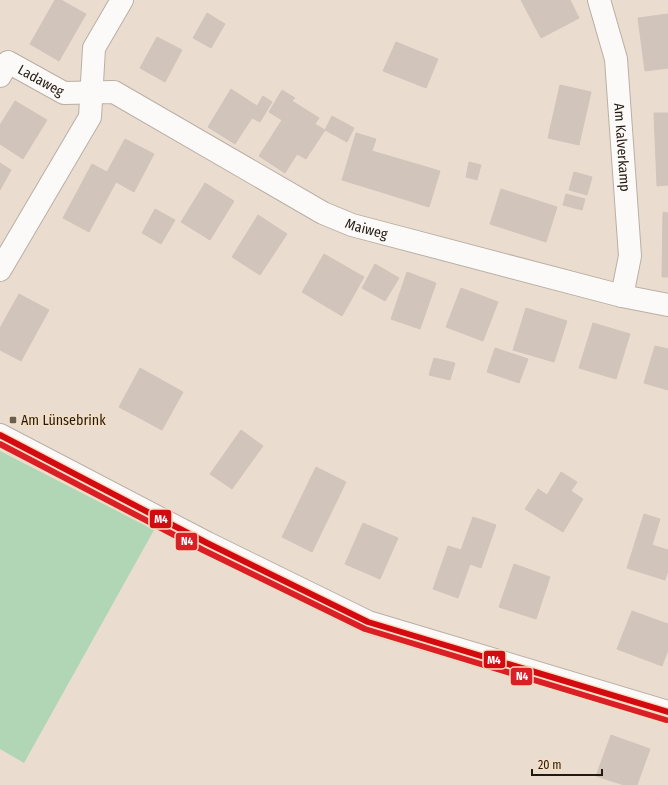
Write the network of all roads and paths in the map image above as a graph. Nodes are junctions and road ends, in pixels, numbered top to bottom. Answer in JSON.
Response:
{"nodes":[{"id":1,"x":122,"y":0,"type":"edge"},
{"id":2,"x":599,"y":0,"type":"edge"},
{"id":3,"x":0,"y":76,"type":"edge"},
{"id":4,"x":91,"y":91,"type":"junction"},
{"id":5,"x":7,"y":243,"type":"edge"},
{"id":6,"x":0,"y":270,"type":"edge"},
{"id":7,"x":622,"y":296,"type":"junction"},
{"id":8,"x":668,"y":306,"type":"edge"},
{"id":9,"x":0,"y":434,"type":"edge"},
{"id":10,"x":668,"y":712,"type":"edge"}],
"edges":[{"from":1,"to":4,"type":"street"},
{"from":2,"to":7,"type":"street","name":"Am Kalverkamp"},
{"from":3,"to":4,"type":"street","name":"Ladaweg"},
{"from":4,"to":5,"type":"street"},
{"from":4,"to":7,"type":"street","name":"Maiweg"},
{"from":5,"to":6,"type":"street"},
{"from":7,"to":8,"type":"street","name":"Maiweg"},
{"from":9,"to":10,"type":"street"}]}
